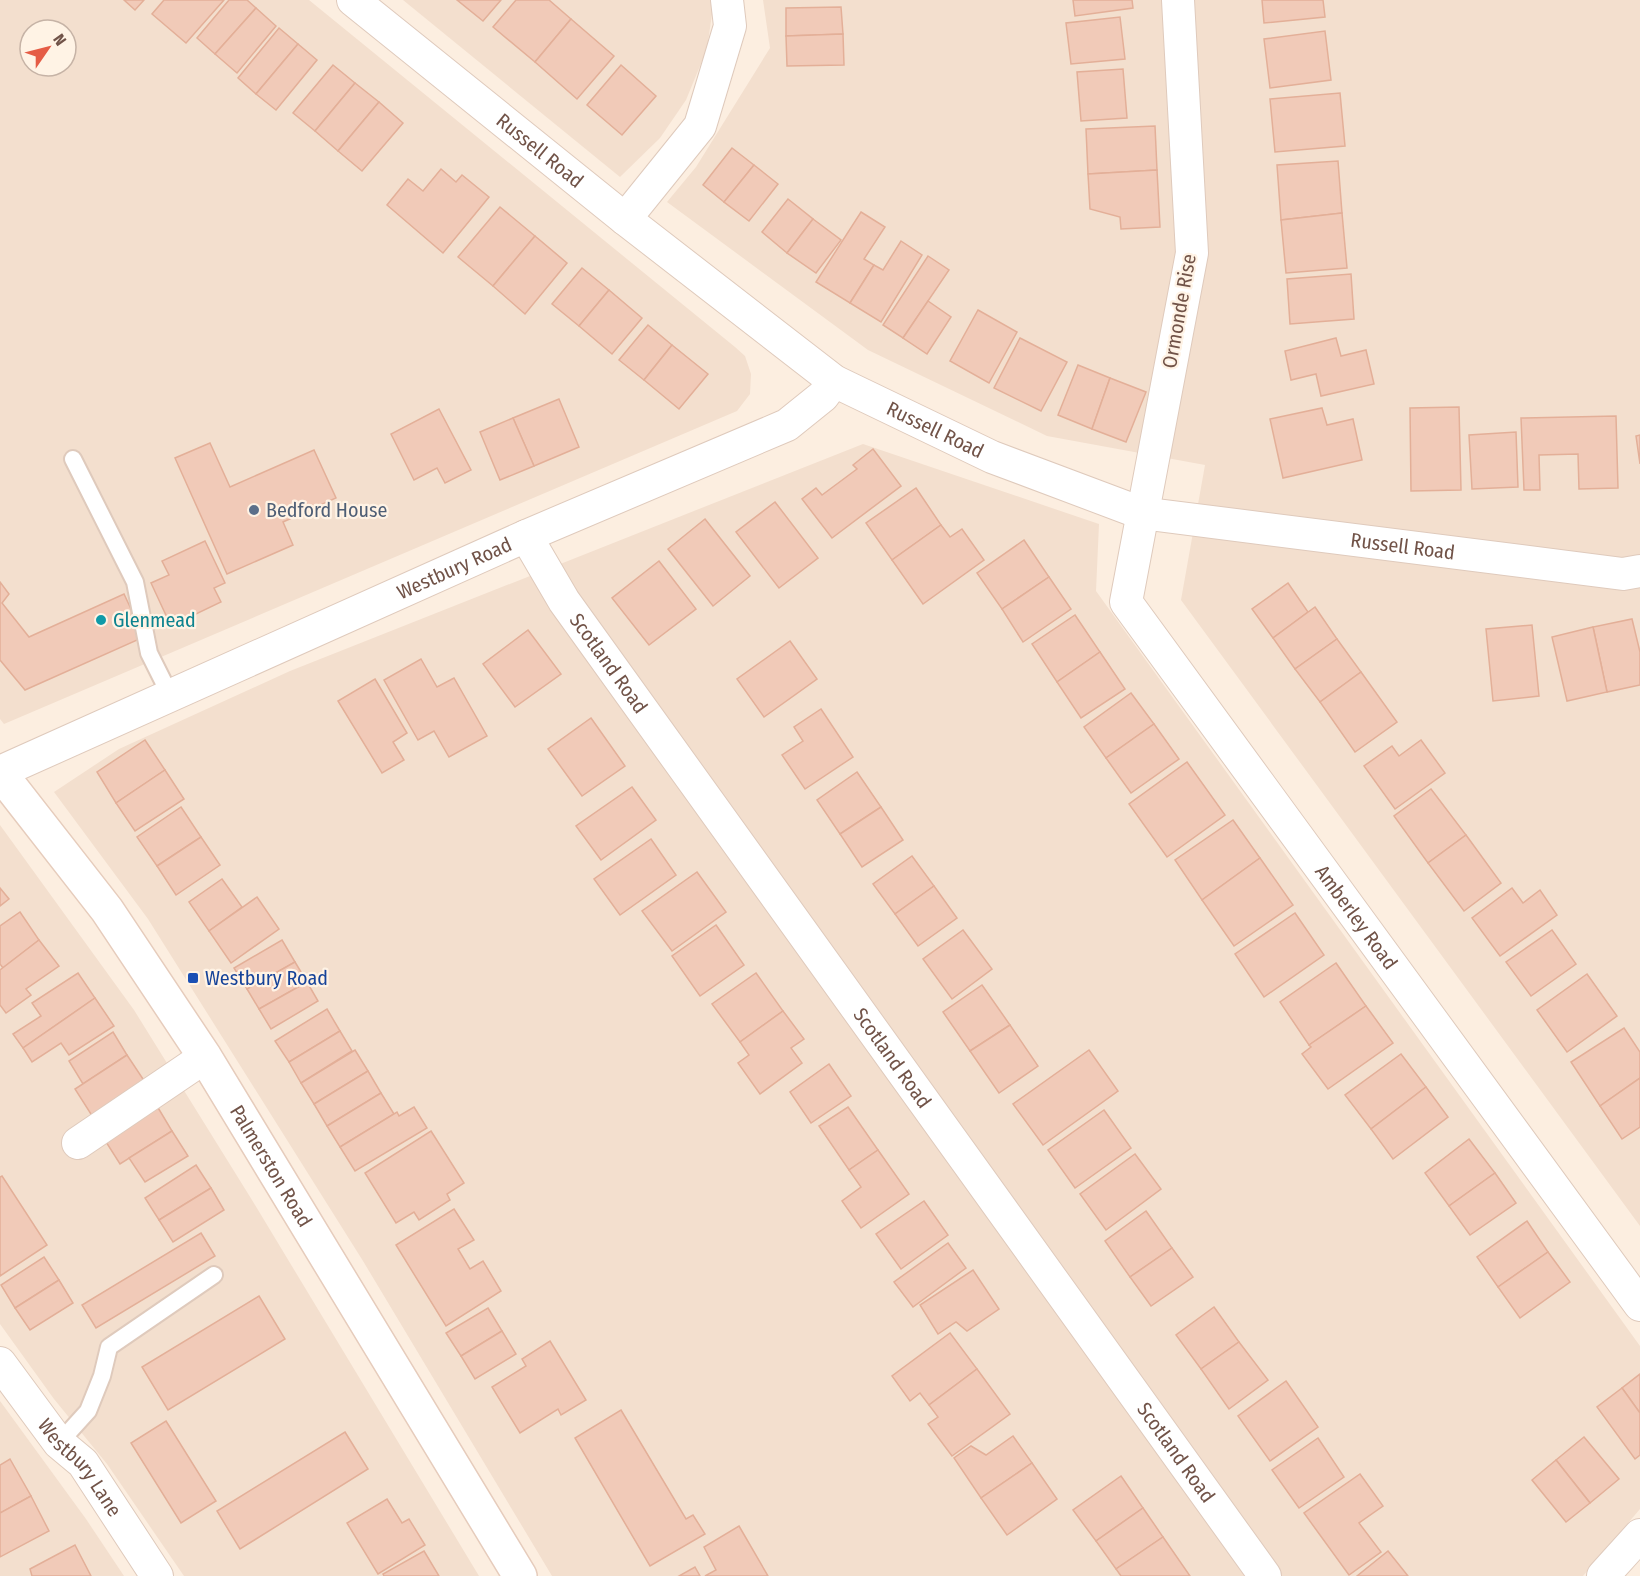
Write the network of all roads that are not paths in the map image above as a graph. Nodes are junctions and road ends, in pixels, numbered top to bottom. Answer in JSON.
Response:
{"nodes":[{"id":1,"x":353,"y":0,"type":"edge"},
{"id":2,"x":728,"y":0,"type":"edge"},
{"id":3,"x":1178,"y":0,"type":"edge"},
{"id":4,"x":625,"y":219,"type":"junction"},
{"id":5,"x":834,"y":381,"type":"junction"},
{"id":6,"x":74,"y":459,"type":"dead end"},
{"id":7,"x":1141,"y":513,"type":"junction"},
{"id":8,"x":526,"y":536,"type":"junction"},
{"id":9,"x":1640,"y":571,"type":"edge"},
{"id":10,"x":170,"y":694,"type":"junction"},
{"id":11,"x":0,"y":772,"type":"edge"},
{"id":12,"x":205,"y":1057,"type":"junction"},
{"id":13,"x":78,"y":1143,"type":"dead end"},
{"id":14,"x":214,"y":1275,"type":"dead end"},
{"id":15,"x":1640,"y":1305,"type":"edge"},
{"id":16,"x":0,"y":1363,"type":"edge"},
{"id":17,"x":59,"y":1443,"type":"junction"},
{"id":18,"x":1640,"y":1535,"type":"edge"},
{"id":19,"x":157,"y":1576,"type":"edge"},
{"id":20,"x":520,"y":1576,"type":"edge"},
{"id":21,"x":1265,"y":1576,"type":"edge"},
{"id":22,"x":1603,"y":1576,"type":"edge"}],
"edges":[{"from":1,"to":4,"type":"street","name":"Russell Road"},
{"from":2,"to":4,"type":"street"},
{"from":3,"to":7,"type":"street","name":"Ormonde Rise"},
{"from":4,"to":5,"type":"street","name":"Russell Road"},
{"from":5,"to":7,"type":"street","name":"Russell Road"},
{"from":5,"to":8,"type":"street","name":"Westbury Road"},
{"from":6,"to":10,"type":"lane"},
{"from":7,"to":9,"type":"street","name":"Russell Road"},
{"from":7,"to":15,"type":"street","name":"Amberley Road"},
{"from":8,"to":10,"type":"street","name":"Westbury Road"},
{"from":8,"to":21,"type":"street","name":"Scotland Road"},
{"from":10,"to":11,"type":"street","name":"Westbury Road"},
{"from":11,"to":12,"type":"main road","name":"Palmerston Road"},
{"from":12,"to":13,"type":"street"},
{"from":12,"to":20,"type":"main road","name":"Palmerston Road"},
{"from":14,"to":17,"type":"lane"},
{"from":16,"to":17,"type":"street","name":"Westbury Lane"},
{"from":17,"to":19,"type":"street","name":"Westbury Lane"},
{"from":18,"to":22,"type":"street"}]}
